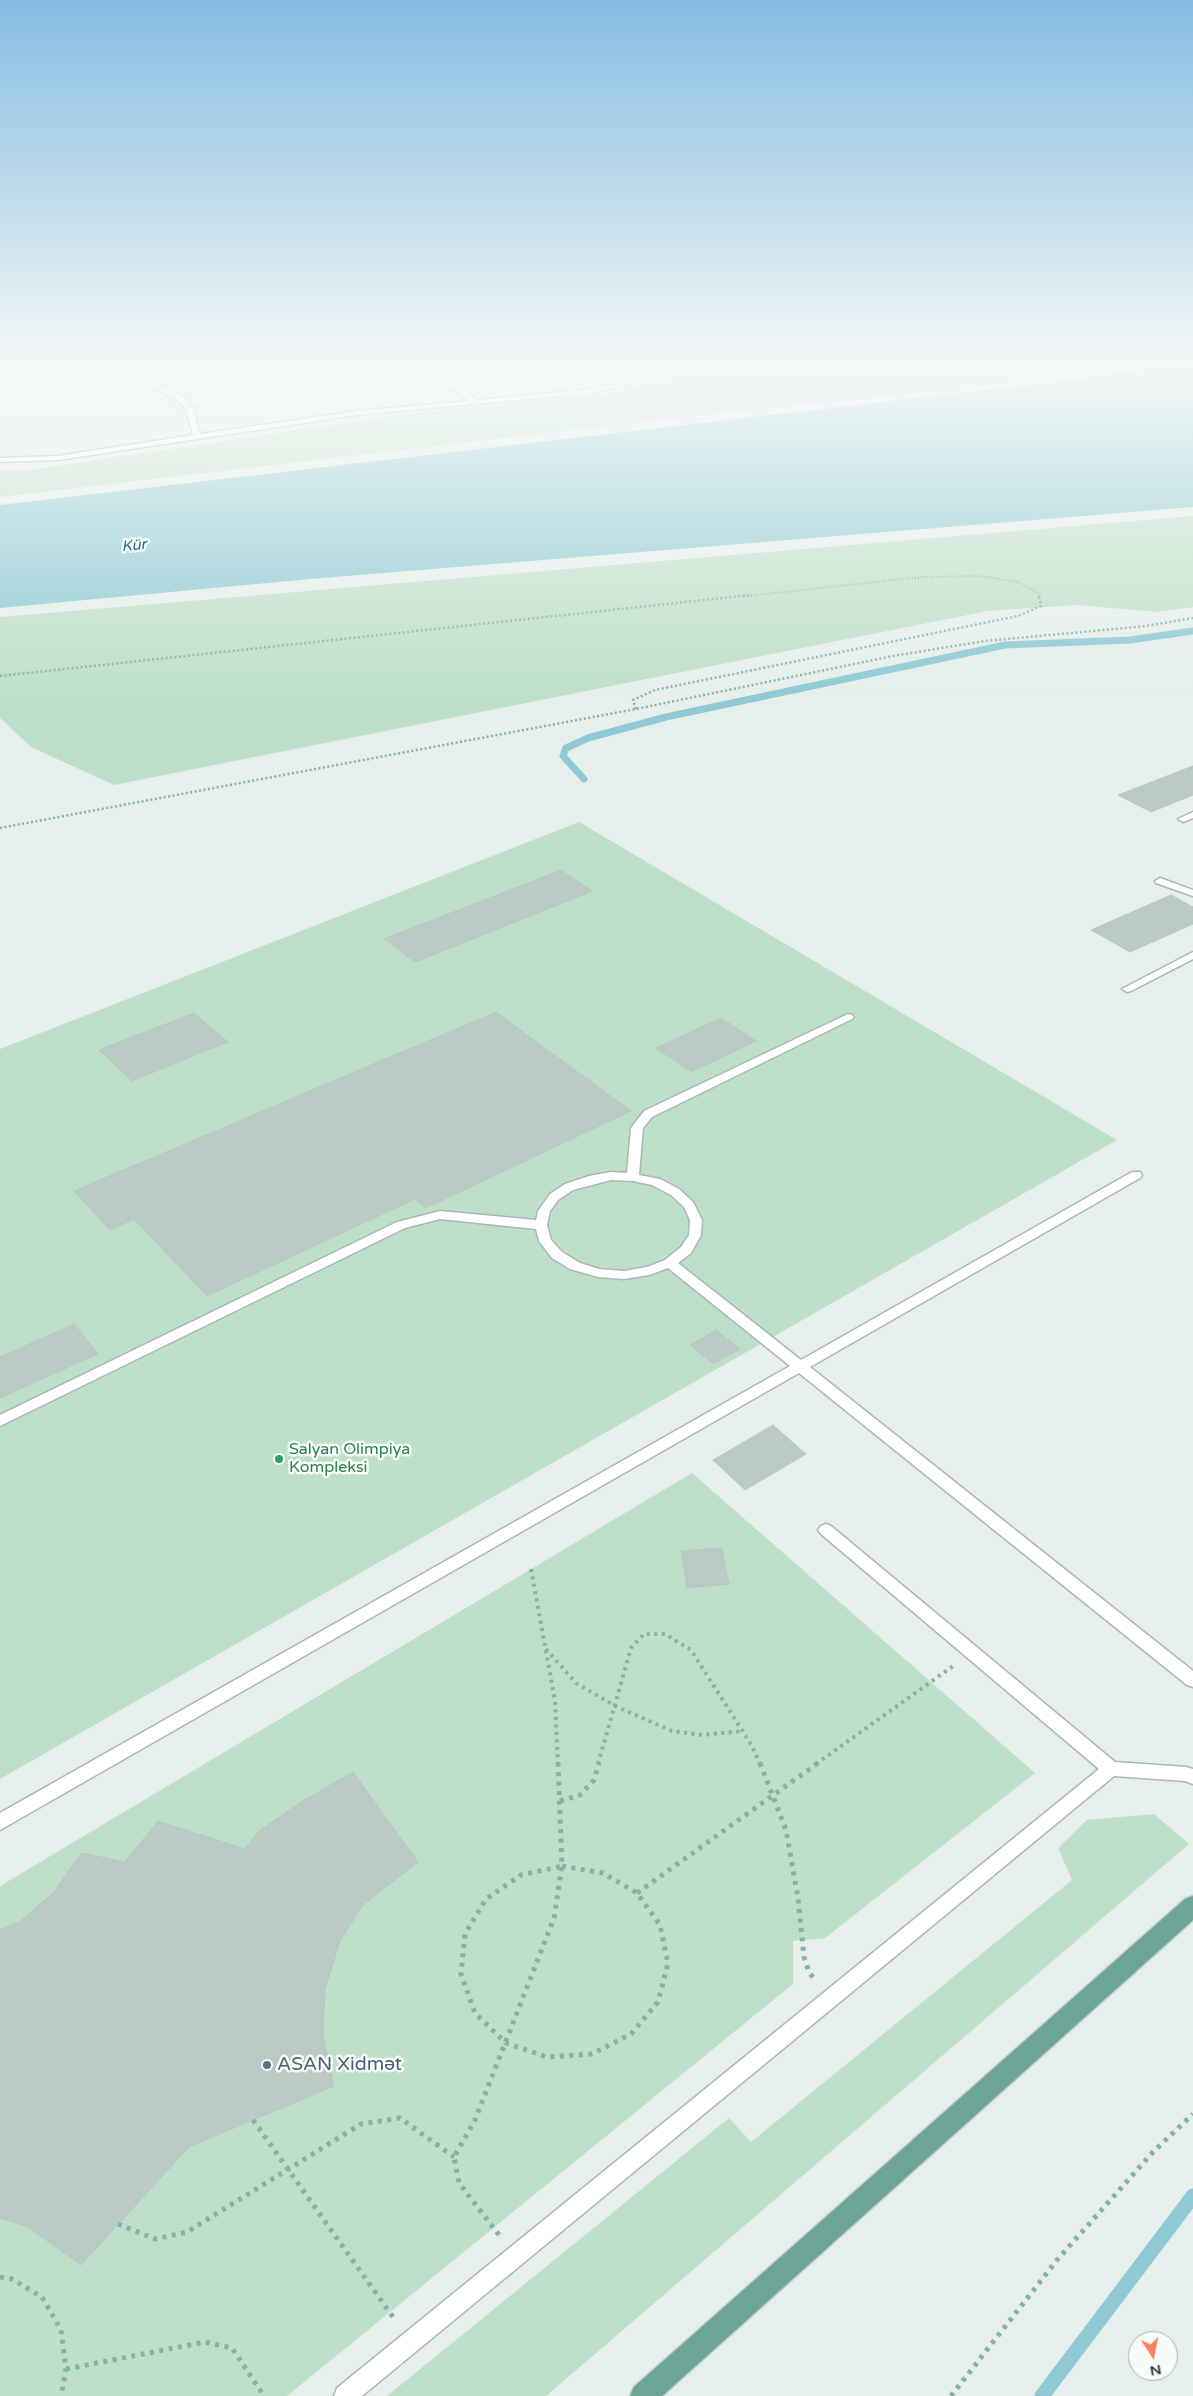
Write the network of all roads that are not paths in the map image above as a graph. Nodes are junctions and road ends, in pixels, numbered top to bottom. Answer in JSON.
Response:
{"nodes":[{"id":1,"x":1193,"y":815,"type":"edge"},
{"id":2,"x":1183,"y":819,"type":"dead end"},
{"id":3,"x":1160,"y":881,"type":"dead end"},
{"id":4,"x":1193,"y":893,"type":"edge"},
{"id":5,"x":1193,"y":955,"type":"edge"},
{"id":6,"x":1127,"y":989,"type":"dead end"},
{"id":7,"x":848,"y":1017,"type":"dead end"},
{"id":8,"x":1136,"y":1174,"type":"dead end"},
{"id":9,"x":633,"y":1177,"type":"junction"},
{"id":10,"x":541,"y":1225,"type":"junction"},
{"id":11,"x":670,"y":1263,"type":"junction"},
{"id":12,"x":798,"y":1366,"type":"junction"},
{"id":13,"x":0,"y":1421,"type":"edge"},
{"id":14,"x":826,"y":1530,"type":"dead end"},
{"id":15,"x":1193,"y":1680,"type":"edge"},
{"id":16,"x":1111,"y":1769,"type":"junction"},
{"id":17,"x":1193,"y":1777,"type":"edge"},
{"id":18,"x":0,"y":1822,"type":"edge"},
{"id":19,"x":1193,"y":1906,"type":"edge"},
{"id":20,"x":345,"y":2396,"type":"edge"},
{"id":21,"x":643,"y":2396,"type":"edge"}],
"edges":[{"from":1,"to":2,"type":"lane"},
{"from":3,"to":4,"type":"lane"},
{"from":5,"to":6,"type":"lane"},
{"from":7,"to":9,"type":"lane"},
{"from":8,"to":12,"type":"lane"},
{"from":9,"to":10,"type":"lane"},
{"from":9,"to":11,"type":"lane"},
{"from":10,"to":11,"type":"lane"},
{"from":10,"to":13,"type":"lane"},
{"from":11,"to":12,"type":"lane"},
{"from":12,"to":15,"type":"lane"},
{"from":12,"to":18,"type":"lane"},
{"from":14,"to":16,"type":"lane"},
{"from":16,"to":17,"type":"lane"},
{"from":16,"to":20,"type":"lane"},
{"from":19,"to":21,"type":"main road"}]}
